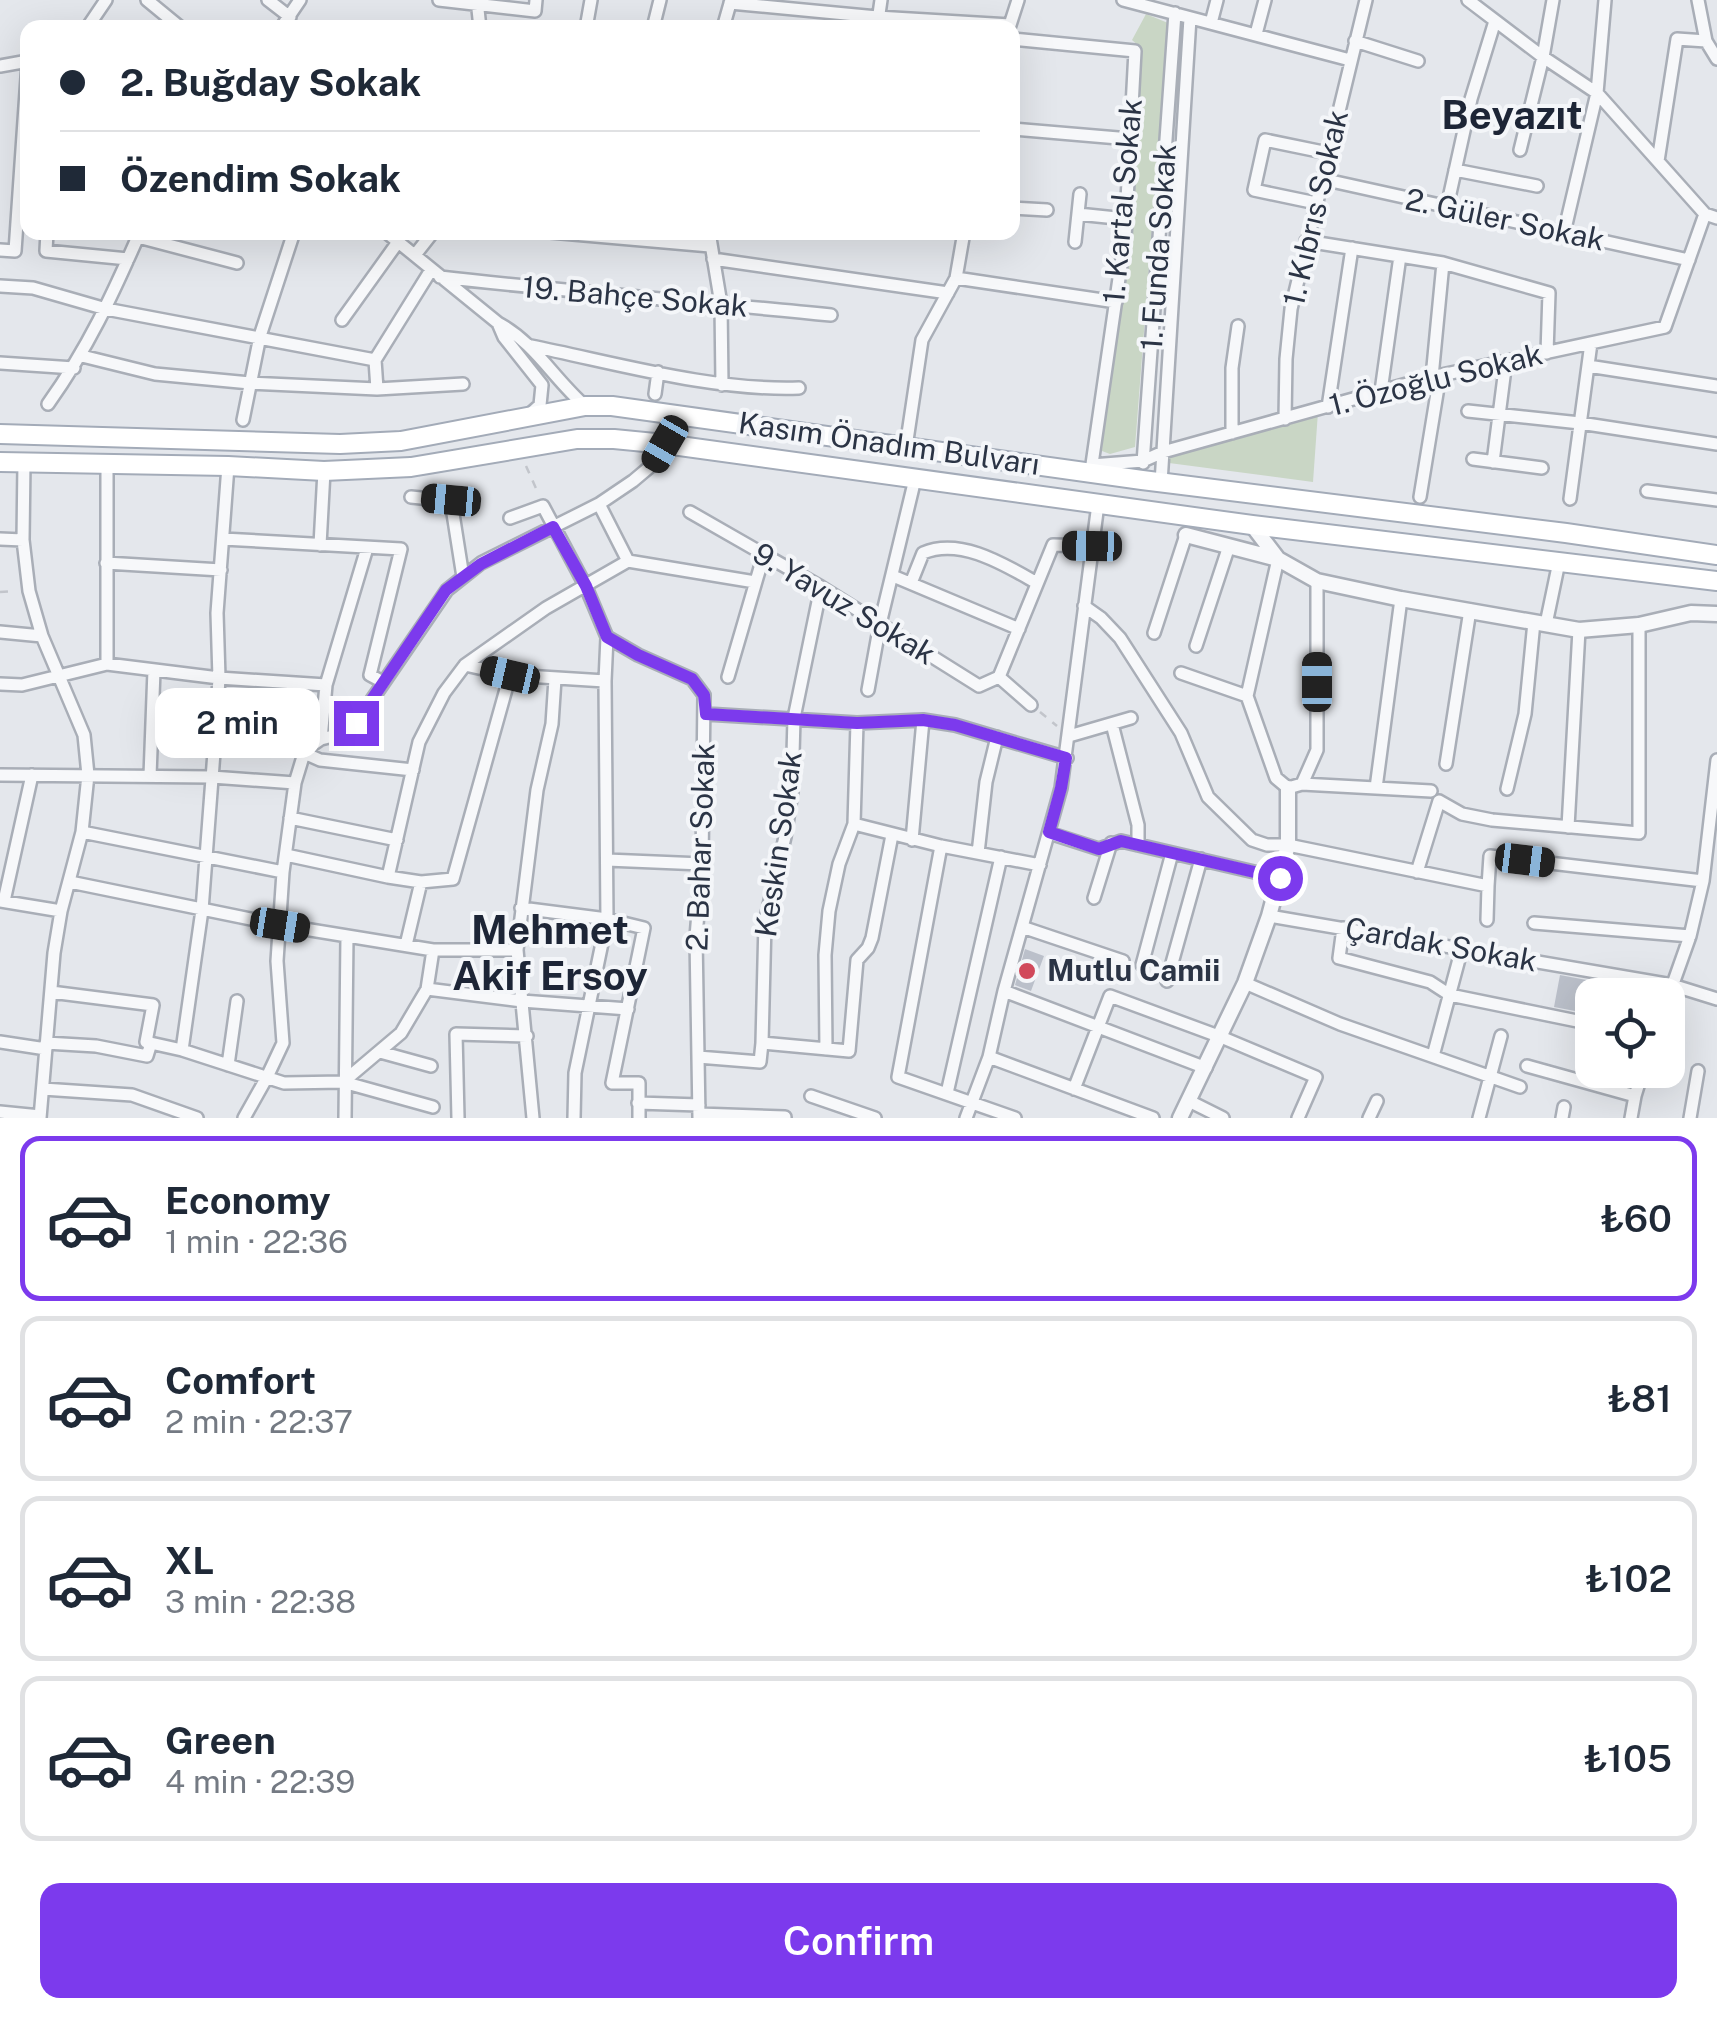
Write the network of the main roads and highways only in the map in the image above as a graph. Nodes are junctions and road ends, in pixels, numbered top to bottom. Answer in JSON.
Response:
{"nodes":[{"id":1,"x":0,"y":434,"type":"edge"},
{"id":2,"x":0,"y":462,"type":"edge"},
{"id":3,"x":1717,"y":554,"type":"edge"},
{"id":4,"x":1717,"y":581,"type":"edge"}],
"edges":[{"from":1,"to":3,"type":"main road","name":"Kasım Önadım Bulvarı"},
{"from":2,"to":4,"type":"main road","name":"Kasım Önadım Bulvarı"}]}
